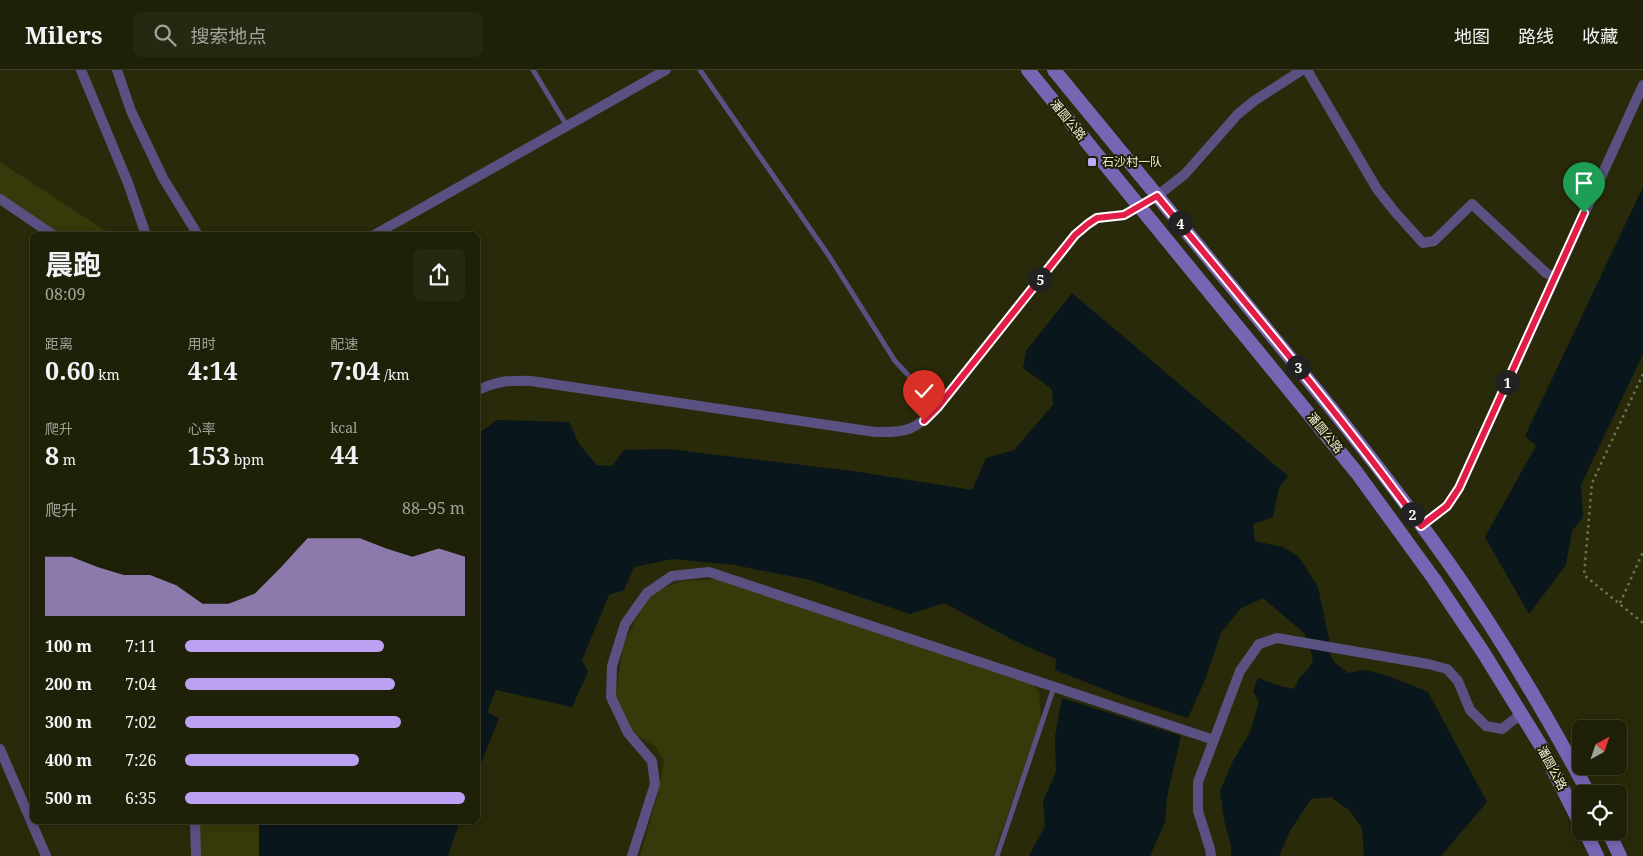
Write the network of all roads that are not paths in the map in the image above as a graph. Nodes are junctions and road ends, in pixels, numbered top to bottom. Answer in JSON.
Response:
{"nodes":[{"id":1,"x":81,"y":70,"type":"edge"},
{"id":2,"x":117,"y":70,"type":"edge"},
{"id":3,"x":533,"y":70,"type":"edge"},
{"id":4,"x":666,"y":70,"type":"edge"},
{"id":5,"x":700,"y":70,"type":"edge"},
{"id":6,"x":1028,"y":70,"type":"edge"},
{"id":7,"x":1054,"y":70,"type":"edge"},
{"id":8,"x":1302,"y":70,"type":"edge"},
{"id":9,"x":1307,"y":70,"type":"edge"},
{"id":10,"x":1643,"y":85,"type":"edge"},
{"id":11,"x":567,"y":126,"type":"junction"},
{"id":12,"x":1157,"y":196,"type":"junction"},
{"id":13,"x":0,"y":199,"type":"edge"},
{"id":14,"x":1140,"y":206,"type":"junction"},
{"id":15,"x":49,"y":232,"type":"edge"},
{"id":16,"x":145,"y":232,"type":"edge"},
{"id":17,"x":196,"y":232,"type":"edge"},
{"id":18,"x":379,"y":232,"type":"edge"},
{"id":19,"x":1555,"y":277,"type":"junction"},
{"id":20,"x":480,"y":389,"type":"edge"},
{"id":21,"x":938,"y":407,"type":"junction"},
{"id":22,"x":1421,"y":526,"type":"junction"},
{"id":23,"x":1054,"y":687,"type":"junction"},
{"id":24,"x":1521,"y":714,"type":"junction"},
{"id":25,"x":1214,"y":740,"type":"junction"},
{"id":26,"x":0,"y":749,"type":"edge"},
{"id":27,"x":1585,"y":785,"type":"edge"},
{"id":28,"x":1572,"y":807,"type":"edge"},
{"id":29,"x":30,"y":819,"type":"edge"},
{"id":30,"x":32,"y":824,"type":"edge"},
{"id":31,"x":195,"y":824,"type":"edge"},
{"id":32,"x":1589,"y":840,"type":"edge"},
{"id":33,"x":1612,"y":840,"type":"edge"},
{"id":34,"x":46,"y":856,"type":"edge"},
{"id":35,"x":196,"y":856,"type":"edge"},
{"id":36,"x":632,"y":856,"type":"edge"},
{"id":37,"x":997,"y":856,"type":"edge"},
{"id":38,"x":1211,"y":856,"type":"edge"},
{"id":39,"x":1597,"y":856,"type":"edge"},
{"id":40,"x":1620,"y":856,"type":"edge"}],
"edges":[{"from":1,"to":16,"type":"street"},
{"from":2,"to":17,"type":"street"},
{"from":3,"to":11,"type":"lane"},
{"from":4,"to":11,"type":"street"},
{"from":5,"to":21,"type":"lane"},
{"from":6,"to":14,"type":"main road","name":"潘圆公路"},
{"from":7,"to":12,"type":"main road","name":"潘圆公路"},
{"from":8,"to":12,"type":"street"},
{"from":9,"to":19,"type":"street"},
{"from":10,"to":19,"type":"street"},
{"from":11,"to":18,"type":"street"},
{"from":12,"to":14,"type":"street"},
{"from":12,"to":22,"type":"main road","name":"潘圆公路"},
{"from":13,"to":15,"type":"street"},
{"from":14,"to":21,"type":"street"},
{"from":14,"to":24,"type":"main road","name":"潘圆公路"},
{"from":19,"to":22,"type":"street"},
{"from":20,"to":21,"type":"street"},
{"from":22,"to":27,"type":"main road","name":"潘圆公路"},
{"from":23,"to":25,"type":"street"},
{"from":23,"to":36,"type":"street"},
{"from":23,"to":37,"type":"lane"},
{"from":24,"to":25,"type":"street"},
{"from":24,"to":28,"type":"main road","name":"潘圆公路"},
{"from":25,"to":38,"type":"street"},
{"from":26,"to":29,"type":"street"},
{"from":30,"to":34,"type":"street"},
{"from":31,"to":35,"type":"street"},
{"from":32,"to":39,"type":"main road"},
{"from":33,"to":40,"type":"main road"}]}
